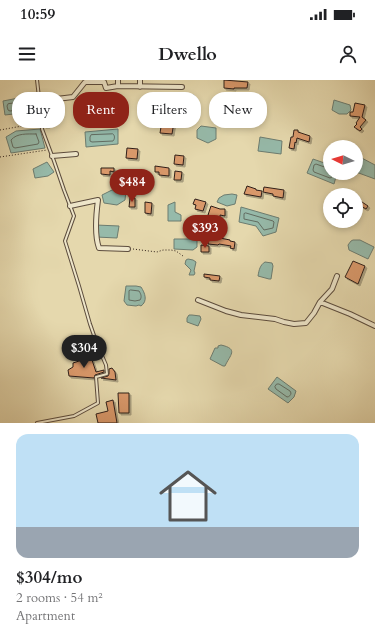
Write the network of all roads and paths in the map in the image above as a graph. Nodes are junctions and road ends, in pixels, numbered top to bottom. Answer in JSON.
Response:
{"nodes":[{"id":1,"x":36,"y":80,"type":"edge"},
{"id":2,"x":118,"y":80,"type":"edge"},
{"id":3,"x":140,"y":80,"type":"edge"},
{"id":4,"x":118,"y":86,"type":"junction"},
{"id":5,"x":140,"y":87,"type":"junction"},
{"id":6,"x":182,"y":87,"type":"dead end"},
{"id":7,"x":38,"y":92,"type":"edge"},
{"id":8,"x":65,"y":98,"type":"edge"},
{"id":9,"x":12,"y":128,"type":"edge"},
{"id":10,"x":42,"y":128,"type":"edge"},
{"id":11,"x":0,"y":130,"type":"edge"},
{"id":12,"x":50,"y":150,"type":"junction"},
{"id":13,"x":76,"y":154,"type":"dead end"},
{"id":14,"x":52,"y":156,"type":"junction"},
{"id":15,"x":0,"y":157,"type":"edge"},
{"id":16,"x":70,"y":206,"type":"junction"},
{"id":17,"x":128,"y":250,"type":"joint"},
{"id":18,"x":183,"y":256,"type":"dead end"},
{"id":19,"x":337,"y":276,"type":"dead end"},
{"id":20,"x":198,"y":300,"type":"dead end"},
{"id":21,"x":320,"y":302,"type":"junction"},
{"id":22,"x":375,"y":326,"type":"edge"},
{"id":23,"x":37,"y":423,"type":"edge"}],
"edges":[{"from":1,"to":7,"type":"lane"},
{"from":2,"to":4,"type":"street"},
{"from":3,"to":5,"type":"street"},
{"from":4,"to":5,"type":"street"},
{"from":4,"to":8,"type":"street"},
{"from":5,"to":6,"type":"street"},
{"from":9,"to":11,"type":"path"},
{"from":10,"to":12,"type":"lane"},
{"from":12,"to":14,"type":"lane"},
{"from":12,"to":15,"type":"path"},
{"from":13,"to":14,"type":"street"},
{"from":14,"to":16,"type":"lane"},
{"from":16,"to":17,"type":"street"},
{"from":16,"to":23,"type":"lane"},
{"from":17,"to":18,"type":"path"},
{"from":19,"to":21,"type":"street"},
{"from":20,"to":21,"type":"street"},
{"from":21,"to":22,"type":"street"}]}
